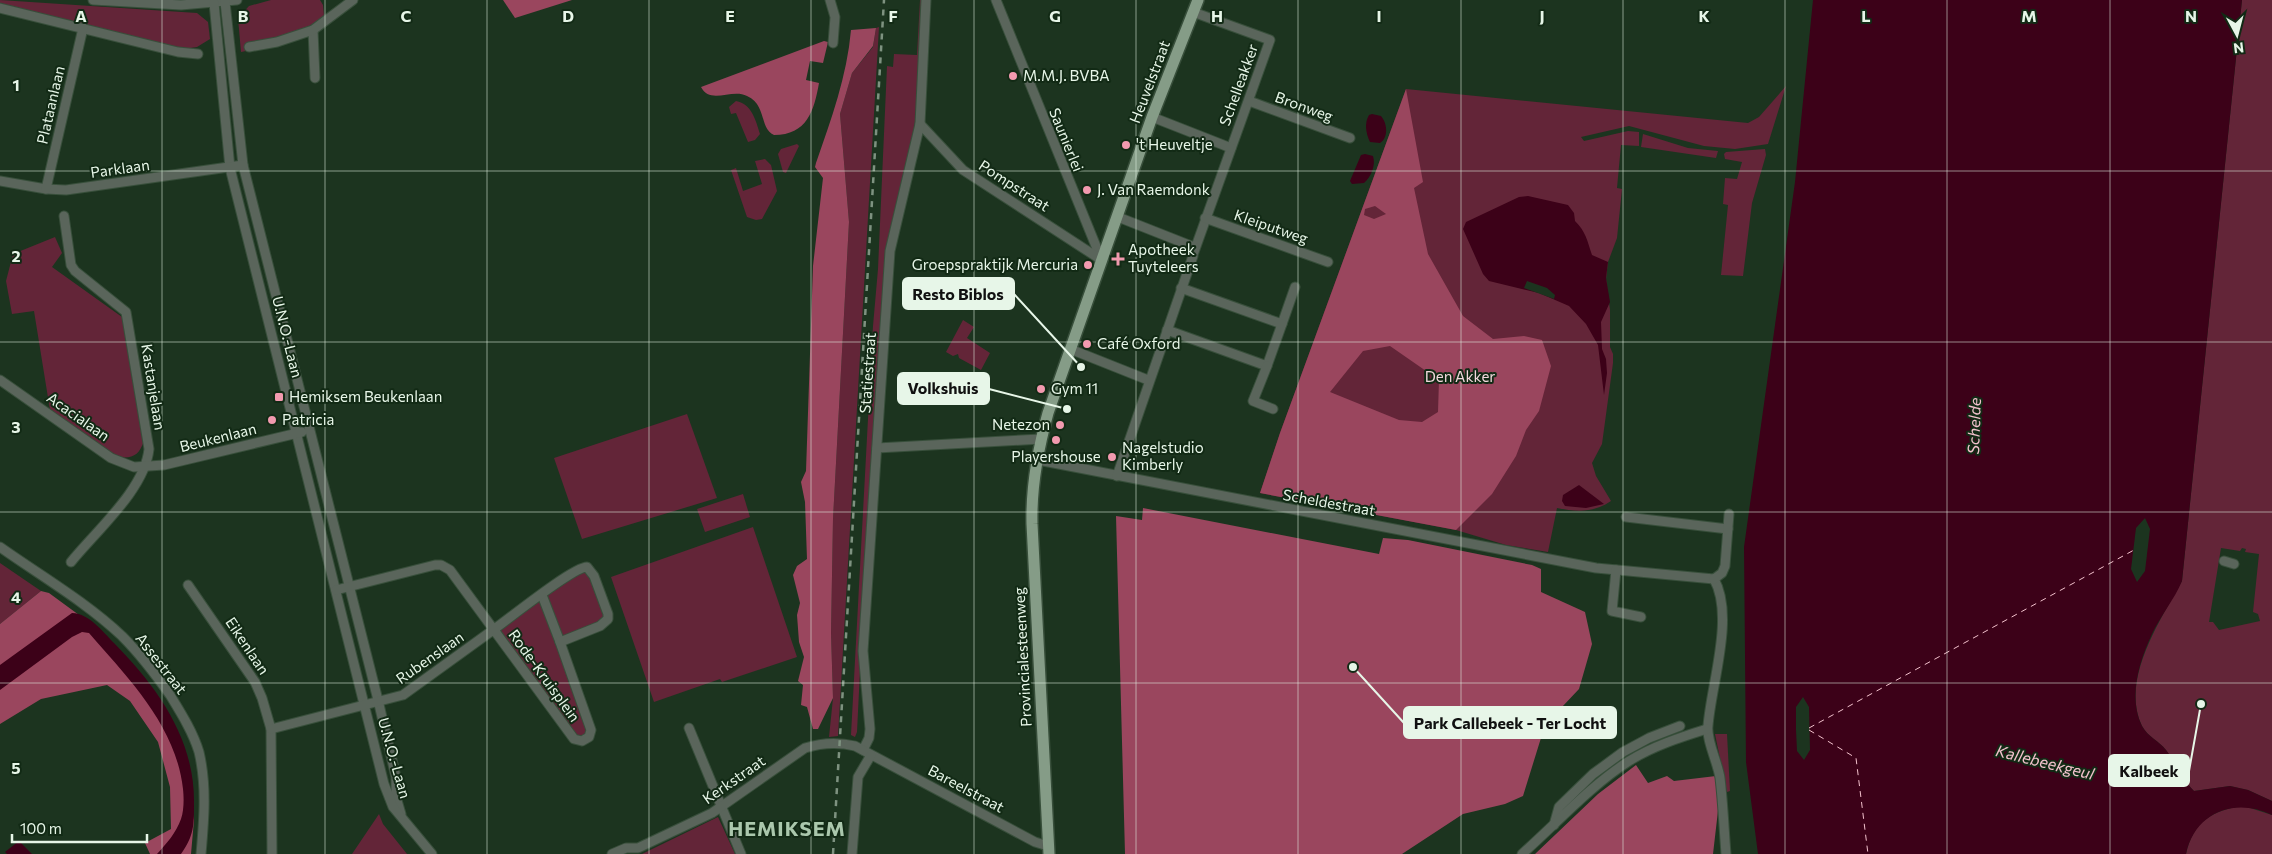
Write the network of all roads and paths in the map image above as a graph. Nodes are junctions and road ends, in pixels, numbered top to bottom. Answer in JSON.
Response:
{"nodes":[{"id":1,"x":93,"y":0,"type":"edge"},
{"id":2,"x":237,"y":0,"type":"edge"},
{"id":3,"x":353,"y":0,"type":"edge"},
{"id":4,"x":830,"y":0,"type":"edge"},
{"id":5,"x":926,"y":0,"type":"edge"},
{"id":6,"x":996,"y":0,"type":"edge"},
{"id":7,"x":1198,"y":0,"type":"edge"},
{"id":8,"x":225,"y":2,"type":"junction"},
{"id":9,"x":214,"y":3,"type":"junction"},
{"id":10,"x":0,"y":8,"type":"edge"},
{"id":11,"x":1193,"y":12,"type":"junction"},
{"id":12,"x":83,"y":28,"type":"junction"},
{"id":13,"x":313,"y":30,"type":"junction"},
{"id":14,"x":833,"y":43,"type":"dead end"},
{"id":15,"x":249,"y":47,"type":"dead end"},
{"id":16,"x":198,"y":54,"type":"dead end"},
{"id":17,"x":232,"y":61,"type":"junction"},
{"id":18,"x":219,"y":62,"type":"junction"},
{"id":19,"x":315,"y":78,"type":"dead end"},
{"id":20,"x":1249,"y":101,"type":"junction"},
{"id":21,"x":1152,"y":117,"type":"junction"},
{"id":22,"x":920,"y":124,"type":"junction"},
{"id":23,"x":1350,"y":138,"type":"dead end"},
{"id":24,"x":1232,"y":148,"type":"junction"},
{"id":25,"x":243,"y":165,"type":"junction"},
{"id":26,"x":230,"y":168,"type":"junction"},
{"id":27,"x":0,"y":181,"type":"edge"},
{"id":28,"x":46,"y":189,"type":"junction"},
{"id":29,"x":64,"y":216,"type":"dead end"},
{"id":30,"x":1118,"y":217,"type":"junction"},
{"id":31,"x":1205,"y":218,"type":"junction"},
{"id":32,"x":1193,"y":252,"type":"junction"},
{"id":33,"x":1102,"y":261,"type":"junction"},
{"id":34,"x":1328,"y":262,"type":"dead end"},
{"id":35,"x":1296,"y":287,"type":"dead end"},
{"id":36,"x":1181,"y":288,"type":"junction"},
{"id":37,"x":1282,"y":324,"type":"junction"},
{"id":38,"x":1167,"y":330,"type":"junction"},
{"id":39,"x":1070,"y":349,"type":"junction"},
{"id":40,"x":1267,"y":366,"type":"junction"},
{"id":41,"x":0,"y":380,"type":"edge"},
{"id":42,"x":1148,"y":380,"type":"junction"},
{"id":43,"x":1273,"y":409,"type":"dead end"},
{"id":44,"x":310,"y":430,"type":"junction"},
{"id":45,"x":297,"y":433,"type":"junction"},
{"id":46,"x":1041,"y":439,"type":"junction"},
{"id":47,"x":876,"y":448,"type":"junction"},
{"id":48,"x":1038,"y":460,"type":"junction"},
{"id":49,"x":145,"y":468,"type":"junction"},
{"id":50,"x":1117,"y":476,"type":"junction"},
{"id":51,"x":1729,"y":514,"type":"dead end"},
{"id":52,"x":1626,"y":518,"type":"dead end"},
{"id":53,"x":1728,"y":528,"type":"junction"},
{"id":54,"x":0,"y":547,"type":"edge"},
{"id":55,"x":71,"y":562,"type":"dead end"},
{"id":56,"x":2224,"y":562,"type":"dead end"},
{"id":57,"x":2234,"y":564,"type":"dead end"},
{"id":58,"x":1616,"y":570,"type":"junction"},
{"id":59,"x":1714,"y":579,"type":"junction"},
{"id":60,"x":188,"y":585,"type":"dead end"},
{"id":61,"x":349,"y":587,"type":"junction"},
{"id":62,"x":336,"y":590,"type":"junction"},
{"id":63,"x":542,"y":595,"type":"junction"},
{"id":64,"x":1641,"y":618,"type":"dead end"},
{"id":65,"x":493,"y":630,"type":"junction"},
{"id":66,"x":560,"y":642,"type":"junction"},
{"id":67,"x":378,"y":700,"type":"junction"},
{"id":68,"x":365,"y":703,"type":"junction"},
{"id":69,"x":1680,"y":726,"type":"dead end"},
{"id":70,"x":689,"y":728,"type":"dead end"},
{"id":71,"x":271,"y":729,"type":"junction"},
{"id":72,"x":1707,"y":729,"type":"junction"},
{"id":73,"x":867,"y":753,"type":"junction"},
{"id":74,"x":721,"y":808,"type":"junction"},
{"id":75,"x":402,"y":817,"type":"junction"},
{"id":76,"x":1554,"y":826,"type":"junction"},
{"id":77,"x":1049,"y":850,"type":"edge"},
{"id":78,"x":201,"y":854,"type":"edge"},
{"id":79,"x":272,"y":854,"type":"edge"},
{"id":80,"x":432,"y":854,"type":"edge"},
{"id":81,"x":612,"y":854,"type":"edge"},
{"id":82,"x":741,"y":854,"type":"edge"},
{"id":83,"x":852,"y":854,"type":"edge"},
{"id":84,"x":1522,"y":854,"type":"edge"},
{"id":85,"x":1726,"y":854,"type":"edge"}],
"edges":[{"from":1,"to":9,"type":"street"},
{"from":2,"to":8,"type":"street"},
{"from":3,"to":13,"type":"street"},
{"from":4,"to":14,"type":"street"},
{"from":5,"to":22,"type":"street","name":"Statiestraat"},
{"from":6,"to":33,"type":"street","name":"Saunierlei"},
{"from":7,"to":11,"type":"main road","name":"Heuvelstraat"},
{"from":8,"to":9,"type":"street"},
{"from":8,"to":17,"type":"street","name":"U.N.O.-Laan"},
{"from":9,"to":18,"type":"street","name":"U.N.O.-Laan"},
{"from":10,"to":12,"type":"street"},
{"from":11,"to":20,"type":"street","name":"Schelleakker"},
{"from":11,"to":21,"type":"main road","name":"Heuvelstraat"},
{"from":12,"to":16,"type":"street"},
{"from":12,"to":28,"type":"street","name":"Plataanlaan"},
{"from":13,"to":15,"type":"street"},
{"from":13,"to":19,"type":"street"},
{"from":17,"to":18,"type":"street"},
{"from":17,"to":25,"type":"street","name":"U.N.O.-Laan"},
{"from":18,"to":26,"type":"street","name":"U.N.O.-Laan"},
{"from":20,"to":23,"type":"street","name":"Bronweg"},
{"from":20,"to":24,"type":"street","name":"Schelleakker"},
{"from":21,"to":24,"type":"street"},
{"from":21,"to":30,"type":"main road","name":"Heuvelstraat"},
{"from":22,"to":33,"type":"street","name":"Pompstraat"},
{"from":22,"to":47,"type":"street","name":"Statiestraat"},
{"from":24,"to":31,"type":"street","name":"Schelleakker"},
{"from":25,"to":26,"type":"street","name":"Parklaan"},
{"from":25,"to":44,"type":"street","name":"U.N.O.-Laan"},
{"from":26,"to":28,"type":"street","name":"Parklaan"},
{"from":26,"to":45,"type":"street","name":"U.N.O.-Laan"},
{"from":27,"to":28,"type":"street","name":"Parklaan"},
{"from":29,"to":49,"type":"street","name":"Kastanjelaan"},
{"from":30,"to":32,"type":"street"},
{"from":30,"to":33,"type":"main road","name":"Heuvelstraat"},
{"from":31,"to":32,"type":"street","name":"Schelleakker"},
{"from":31,"to":34,"type":"street","name":"Kleiputweg"},
{"from":32,"to":36,"type":"street","name":"Schelleakker"},
{"from":33,"to":39,"type":"main road","name":"Heuvelstraat"},
{"from":35,"to":37,"type":"street"},
{"from":36,"to":37,"type":"street"},
{"from":36,"to":38,"type":"street","name":"Schelleakker"},
{"from":37,"to":40,"type":"street"},
{"from":38,"to":40,"type":"street"},
{"from":38,"to":42,"type":"street","name":"Schelleakker"},
{"from":39,"to":42,"type":"street"},
{"from":39,"to":46,"type":"main road","name":"Heuvelstraat"},
{"from":40,"to":43,"type":"street"},
{"from":41,"to":49,"type":"street","name":"Acacialaan"},
{"from":42,"to":50,"type":"street","name":"Schelleakker"},
{"from":44,"to":45,"type":"street","name":"Beukenlaan"},
{"from":44,"to":61,"type":"street","name":"U.N.O.-Laan"},
{"from":45,"to":49,"type":"street","name":"Beukenlaan"},
{"from":45,"to":62,"type":"street","name":"U.N.O.-Laan"},
{"from":46,"to":47,"type":"street"},
{"from":46,"to":48,"type":"main road","name":"Heuvelstraat"},
{"from":47,"to":73,"type":"street","name":"Statiestraat"},
{"from":48,"to":50,"type":"street","name":"Scheldestraat"},
{"from":48,"to":77,"type":"main road","name":"Provincialesteenweg"},
{"from":49,"to":55,"type":"street","name":"Kastanjelaan"},
{"from":50,"to":58,"type":"street","name":"Scheldestraat"},
{"from":51,"to":53,"type":"street"},
{"from":52,"to":53,"type":"street"},
{"from":53,"to":59,"type":"street"},
{"from":54,"to":78,"type":"street","name":"Assestraat"},
{"from":56,"to":57,"type":"street"},
{"from":58,"to":59,"type":"street","name":"Scheldestraat"},
{"from":58,"to":64,"type":"street"},
{"from":59,"to":72,"type":"street"},
{"from":60,"to":71,"type":"street","name":"Eikenlaan"},
{"from":61,"to":62,"type":"street"},
{"from":61,"to":65,"type":"street"},
{"from":61,"to":67,"type":"street","name":"U.N.O.-Laan"},
{"from":62,"to":68,"type":"street","name":"U.N.O.-Laan"},
{"from":63,"to":65,"type":"street","name":"Rode-Kruisplein"},
{"from":63,"to":66,"type":"street","name":"Rode-Kruisplein"},
{"from":63,"to":66,"type":"street","name":"Rode-Kruisplein"},
{"from":65,"to":66,"type":"street","name":"Rode-Kruisplein"},
{"from":65,"to":67,"type":"street","name":"Rubenslaan"},
{"from":67,"to":68,"type":"street","name":"U.N.O.-Laan"},
{"from":67,"to":75,"type":"street","name":"U.N.O.-Laan"},
{"from":68,"to":71,"type":"street"},
{"from":68,"to":75,"type":"street","name":"U.N.O.-Laan"},
{"from":69,"to":76,"type":"street"},
{"from":70,"to":74,"type":"street"},
{"from":71,"to":79,"type":"street","name":"Eikenlaan"},
{"from":72,"to":76,"type":"street"},
{"from":72,"to":85,"type":"street"},
{"from":73,"to":74,"type":"street","name":"Kerkstraat"},
{"from":73,"to":77,"type":"street","name":"Bareelstraat"},
{"from":73,"to":83,"type":"street","name":"Statiestraat"},
{"from":74,"to":81,"type":"street","name":"Kerkstraat"},
{"from":74,"to":82,"type":"street"},
{"from":75,"to":80,"type":"street","name":"U.N.O.-Laan"},
{"from":76,"to":84,"type":"street"}]}
